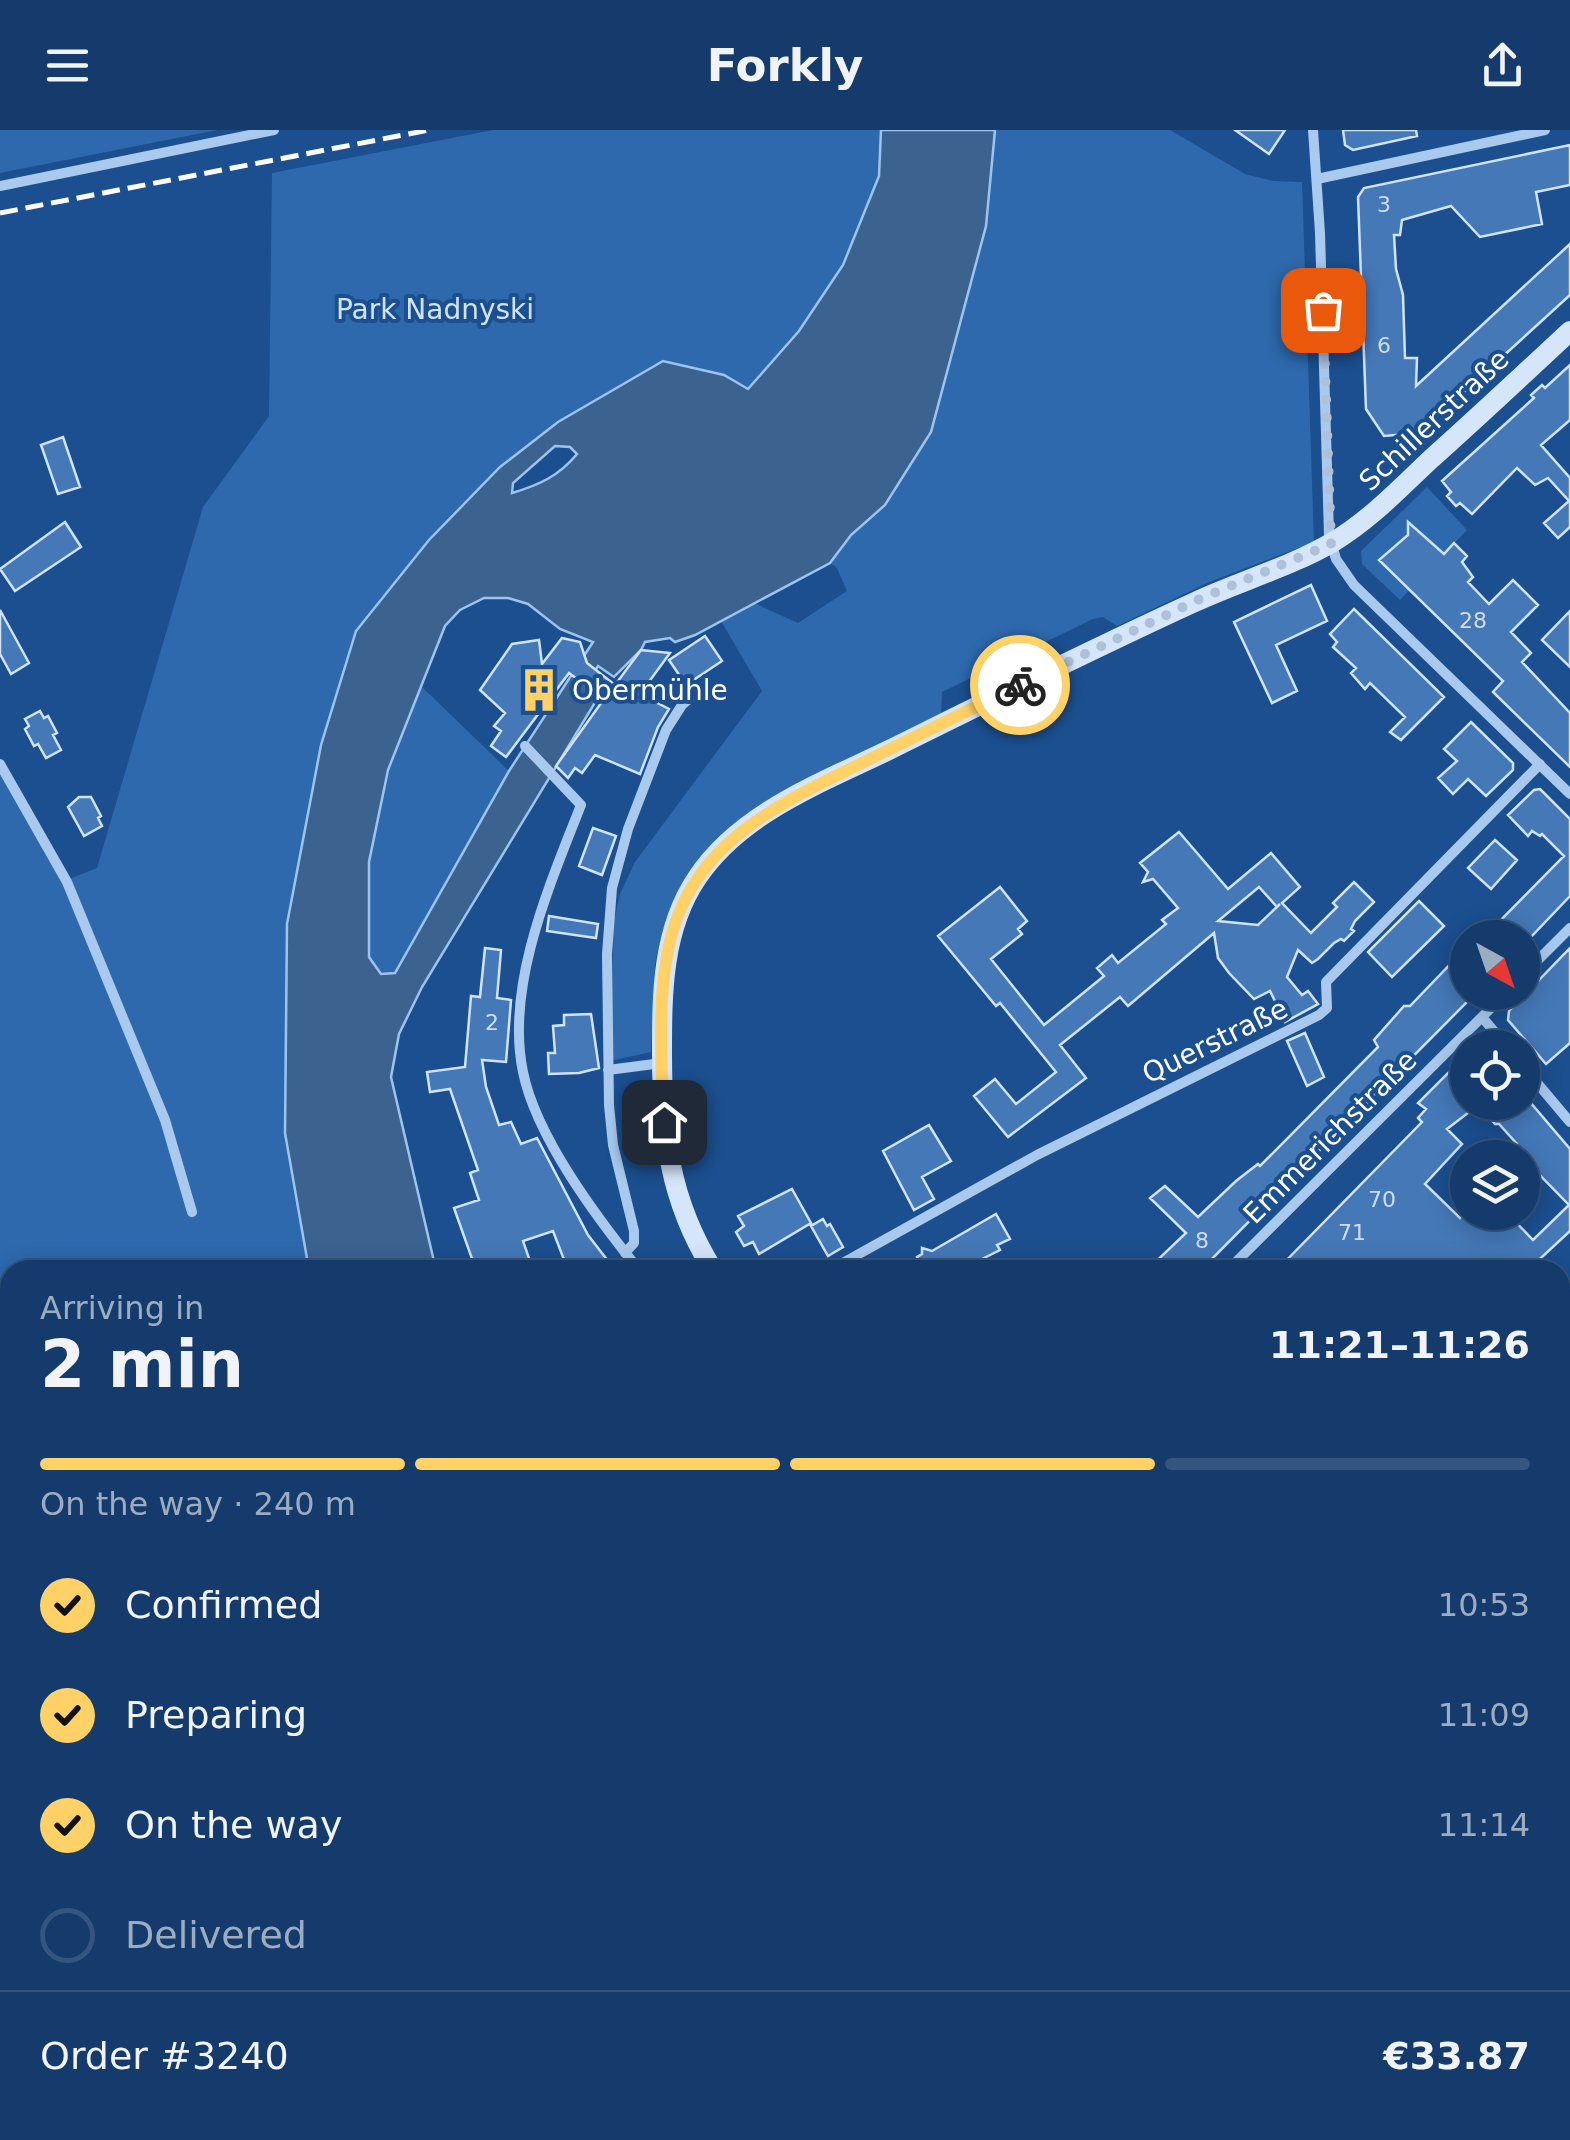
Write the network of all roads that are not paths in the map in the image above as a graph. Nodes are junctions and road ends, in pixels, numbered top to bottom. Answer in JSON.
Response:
{"nodes":[{"id":1,"x":274,"y":130,"type":"edge"},
{"id":2,"x":1312,"y":130,"type":"edge"},
{"id":3,"x":1545,"y":130,"type":"edge"},
{"id":4,"x":1317,"y":179,"type":"junction"},
{"id":5,"x":0,"y":186,"type":"edge"},
{"id":6,"x":1570,"y":331,"type":"edge"},
{"id":7,"x":1331,"y":544,"type":"junction"},
{"id":8,"x":702,"y":687,"type":"dead end"},
{"id":9,"x":526,"y":746,"type":"dead end"},
{"id":10,"x":0,"y":764,"type":"edge"},
{"id":11,"x":1540,"y":764,"type":"junction"},
{"id":12,"x":1570,"y":794,"type":"edge"},
{"id":13,"x":1570,"y":928,"type":"edge"},
{"id":14,"x":1540,"y":958,"type":"edge"},
{"id":15,"x":1489,"y":1010,"type":"edge"},
{"id":16,"x":1482,"y":1017,"type":"junction"},
{"id":17,"x":1493,"y":1030,"type":"edge"},
{"id":18,"x":662,"y":1063,"type":"junction"},
{"id":19,"x":608,"y":1070,"type":"junction"},
{"id":20,"x":1540,"y":1086,"type":"edge"},
{"id":21,"x":1570,"y":1122,"type":"edge"},
{"id":22,"x":192,"y":1212,"type":"dead end"},
{"id":23,"x":626,"y":1254,"type":"junction"},
{"id":24,"x":630,"y":1260,"type":"edge"},
{"id":25,"x":707,"y":1260,"type":"edge"},
{"id":26,"x":848,"y":1260,"type":"edge"},
{"id":27,"x":1238,"y":1260,"type":"edge"}],
"edges":[{"from":1,"to":5,"type":"street"},
{"from":2,"to":4,"type":"street"},
{"from":3,"to":4,"type":"street"},
{"from":4,"to":7,"type":"street"},
{"from":6,"to":7,"type":"main road","name":"Schillerstraße"},
{"from":7,"to":11,"type":"street"},
{"from":7,"to":18,"type":"main road","name":"Schillerstraße"},
{"from":8,"to":19,"type":"street"},
{"from":9,"to":23,"type":"street"},
{"from":10,"to":22,"type":"street"},
{"from":11,"to":12,"type":"street"},
{"from":11,"to":26,"type":"street","name":"Querstraße"},
{"from":13,"to":14,"type":"street"},
{"from":15,"to":16,"type":"street","name":"Emmerichstraße"},
{"from":16,"to":17,"type":"street"},
{"from":16,"to":27,"type":"street","name":"Emmerichstraße"},
{"from":18,"to":19,"type":"street"},
{"from":18,"to":25,"type":"main road","name":"Schillerstraße"},
{"from":19,"to":23,"type":"street"},
{"from":20,"to":21,"type":"street"},
{"from":23,"to":24,"type":"street"}]}
